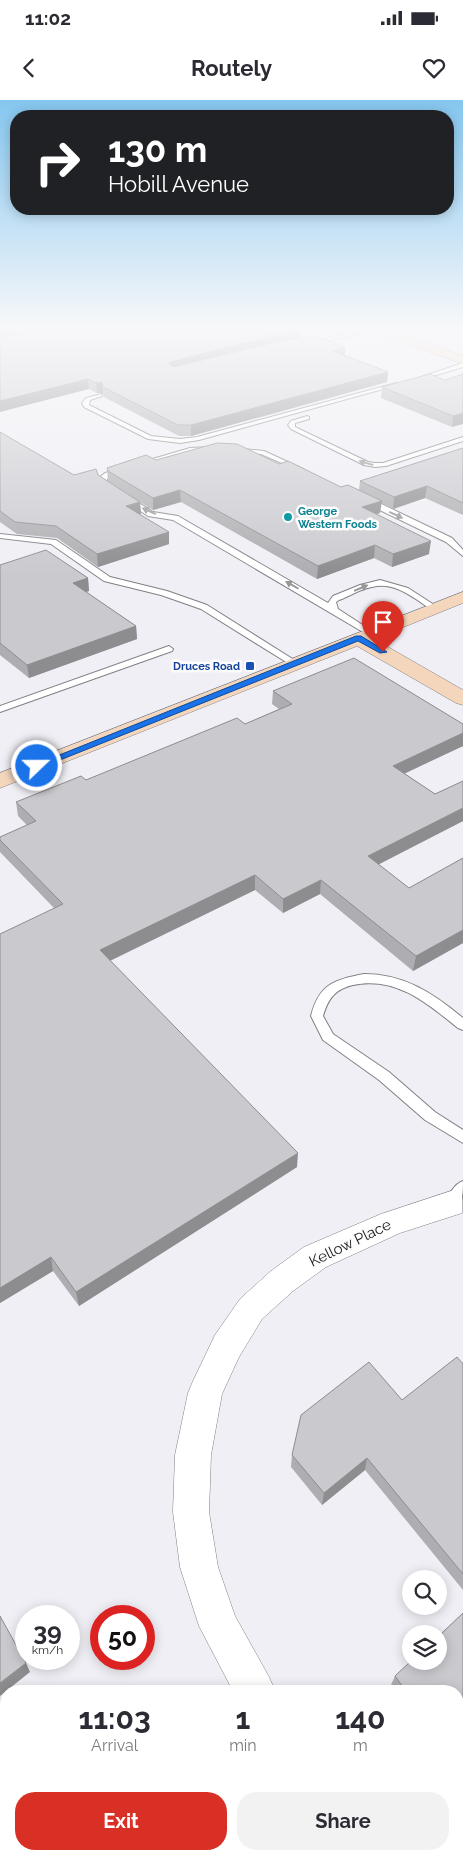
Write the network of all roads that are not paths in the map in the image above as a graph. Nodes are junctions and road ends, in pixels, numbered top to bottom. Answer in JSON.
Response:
{"nodes":[{"id":1,"x":96,"y":411,"type":"edge"},
{"id":2,"x":305,"y":411,"type":"edge"},
{"id":3,"x":312,"y":416,"type":"dead end"},
{"id":4,"x":463,"y":439,"type":"edge"},
{"id":5,"x":220,"y":449,"type":"edge"},
{"id":6,"x":230,"y":450,"type":"edge"},
{"id":7,"x":311,"y":474,"type":"edge"},
{"id":8,"x":354,"y":495,"type":"edge"},
{"id":9,"x":0,"y":536,"type":"edge"},
{"id":10,"x":463,"y":554,"type":"edge"},
{"id":11,"x":463,"y":597,"type":"edge"},
{"id":12,"x":435,"y":608,"type":"junction"},
{"id":13,"x":334,"y":610,"type":"junction"},
{"id":14,"x":364,"y":635,"type":"junction"},
{"id":15,"x":169,"y":649,"type":"dead end"},
{"id":16,"x":294,"y":664,"type":"junction"},
{"id":17,"x":463,"y":699,"type":"edge"},
{"id":18,"x":0,"y":709,"type":"edge"},
{"id":19,"x":0,"y":781,"type":"edge"},
{"id":20,"x":463,"y":1025,"type":"edge"},
{"id":21,"x":463,"y":1137,"type":"edge"},
{"id":22,"x":457,"y":1196,"type":"edge"},
{"id":23,"x":251,"y":1685,"type":"edge"}],
"edges":[{"from":1,"to":2,"type":"lane"},
{"from":4,"to":3,"type":"lane","one_way":true},
{"from":13,"to":5,"type":"lane","one_way":true},
{"from":6,"to":7,"type":"lane"},
{"from":8,"to":10,"type":"lane","one_way":true},
{"from":9,"to":16,"type":"lane"},
{"from":11,"to":12,"type":"main road"},
{"from":13,"to":12,"type":"lane","one_way":true},
{"from":12,"to":14,"type":"main road"},
{"from":13,"to":14,"type":"lane"},
{"from":14,"to":16,"type":"main road"},
{"from":14,"to":17,"type":"main road"},
{"from":15,"to":18,"type":"lane"},
{"from":16,"to":19,"type":"main road"},
{"from":20,"to":21,"type":"lane"},
{"from":22,"to":23,"type":"street","name":"Kellow Place"}]}
